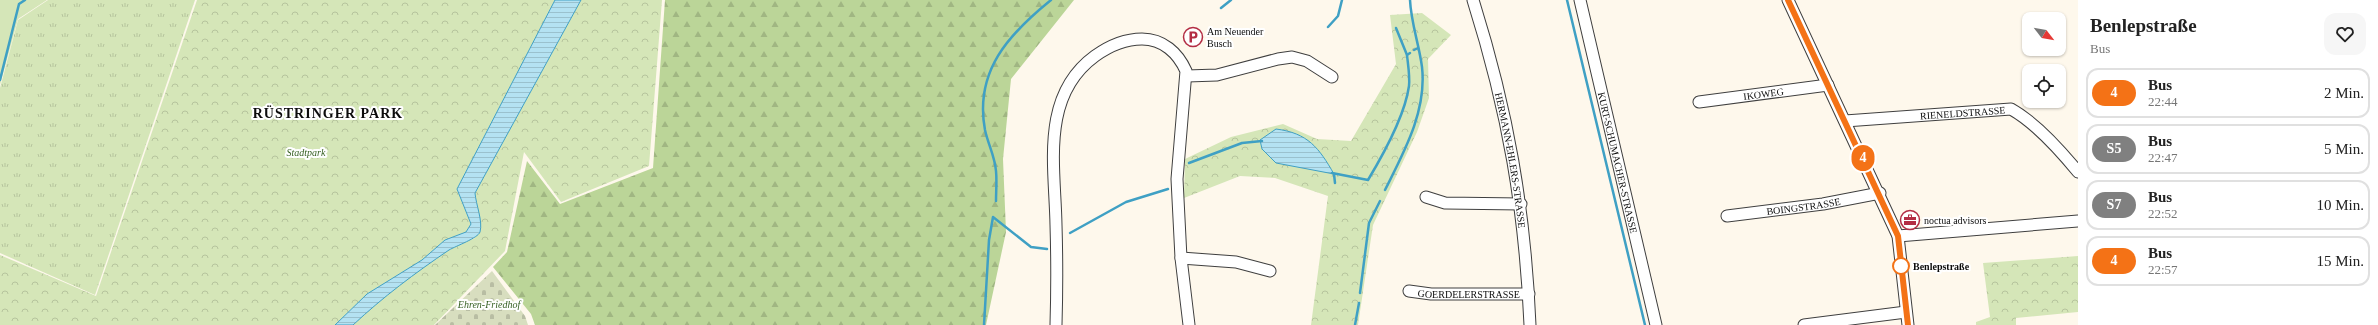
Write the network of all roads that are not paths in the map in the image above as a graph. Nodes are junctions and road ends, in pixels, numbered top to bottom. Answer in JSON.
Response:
{"nodes":[{"id":1,"x":1473,"y":0,"type":"edge"},
{"id":2,"x":1580,"y":0,"type":"edge"},
{"id":3,"x":1788,"y":0,"type":"edge"},
{"id":4,"x":1187,"y":76,"type":"junction"},
{"id":5,"x":1332,"y":77,"type":"dead end"},
{"id":6,"x":1828,"y":85,"type":"junction"},
{"id":7,"x":1699,"y":102,"type":"dead end"},
{"id":8,"x":1845,"y":121,"type":"junction"},
{"id":9,"x":2078,"y":172,"type":"edge"},
{"id":10,"x":1880,"y":193,"type":"junction"},
{"id":11,"x":1426,"y":197,"type":"dead end"},
{"id":12,"x":1521,"y":204,"type":"junction"},
{"id":13,"x":1727,"y":216,"type":"dead end"},
{"id":14,"x":2078,"y":222,"type":"edge"},
{"id":15,"x":1898,"y":236,"type":"junction"},
{"id":16,"x":1181,"y":258,"type":"junction"},
{"id":17,"x":1270,"y":271,"type":"dead end"},
{"id":18,"x":1409,"y":291,"type":"dead end"},
{"id":19,"x":1529,"y":294,"type":"junction"},
{"id":20,"x":1906,"y":312,"type":"junction"},
{"id":21,"x":1056,"y":325,"type":"edge"},
{"id":22,"x":1189,"y":325,"type":"edge"},
{"id":23,"x":1530,"y":325,"type":"edge"},
{"id":24,"x":1656,"y":325,"type":"edge"},
{"id":25,"x":1804,"y":325,"type":"edge"},
{"id":26,"x":1908,"y":325,"type":"edge"}],
"edges":[{"from":1,"to":12,"type":"street","name":"HERMANN-EHLERS-STRASSE"},
{"from":2,"to":24,"type":"street","name":"KURT-SCHUMACHER-STRASSE"},
{"from":3,"to":6,"type":"street"},
{"from":4,"to":5,"type":"street"},
{"from":4,"to":16,"type":"street"},
{"from":4,"to":21,"type":"street"},
{"from":6,"to":7,"type":"street","name":"IKOWEG"},
{"from":6,"to":8,"type":"street"},
{"from":8,"to":9,"type":"street","name":"RIENELDSTRASSE"},
{"from":8,"to":10,"type":"street"},
{"from":10,"to":13,"type":"street","name":"BOINGSTRASSE"},
{"from":10,"to":15,"type":"street"},
{"from":11,"to":12,"type":"street"},
{"from":12,"to":19,"type":"street","name":"HERMANN-EHLERS-STRASSE"},
{"from":14,"to":15,"type":"street"},
{"from":15,"to":20,"type":"street"},
{"from":16,"to":17,"type":"street"},
{"from":16,"to":22,"type":"street"},
{"from":18,"to":19,"type":"street","name":"GOERDELERSTRASSE"},
{"from":19,"to":23,"type":"street","name":"HERMANN-EHLERS-STRASSE"},
{"from":20,"to":25,"type":"street"},
{"from":20,"to":26,"type":"street"}]}
